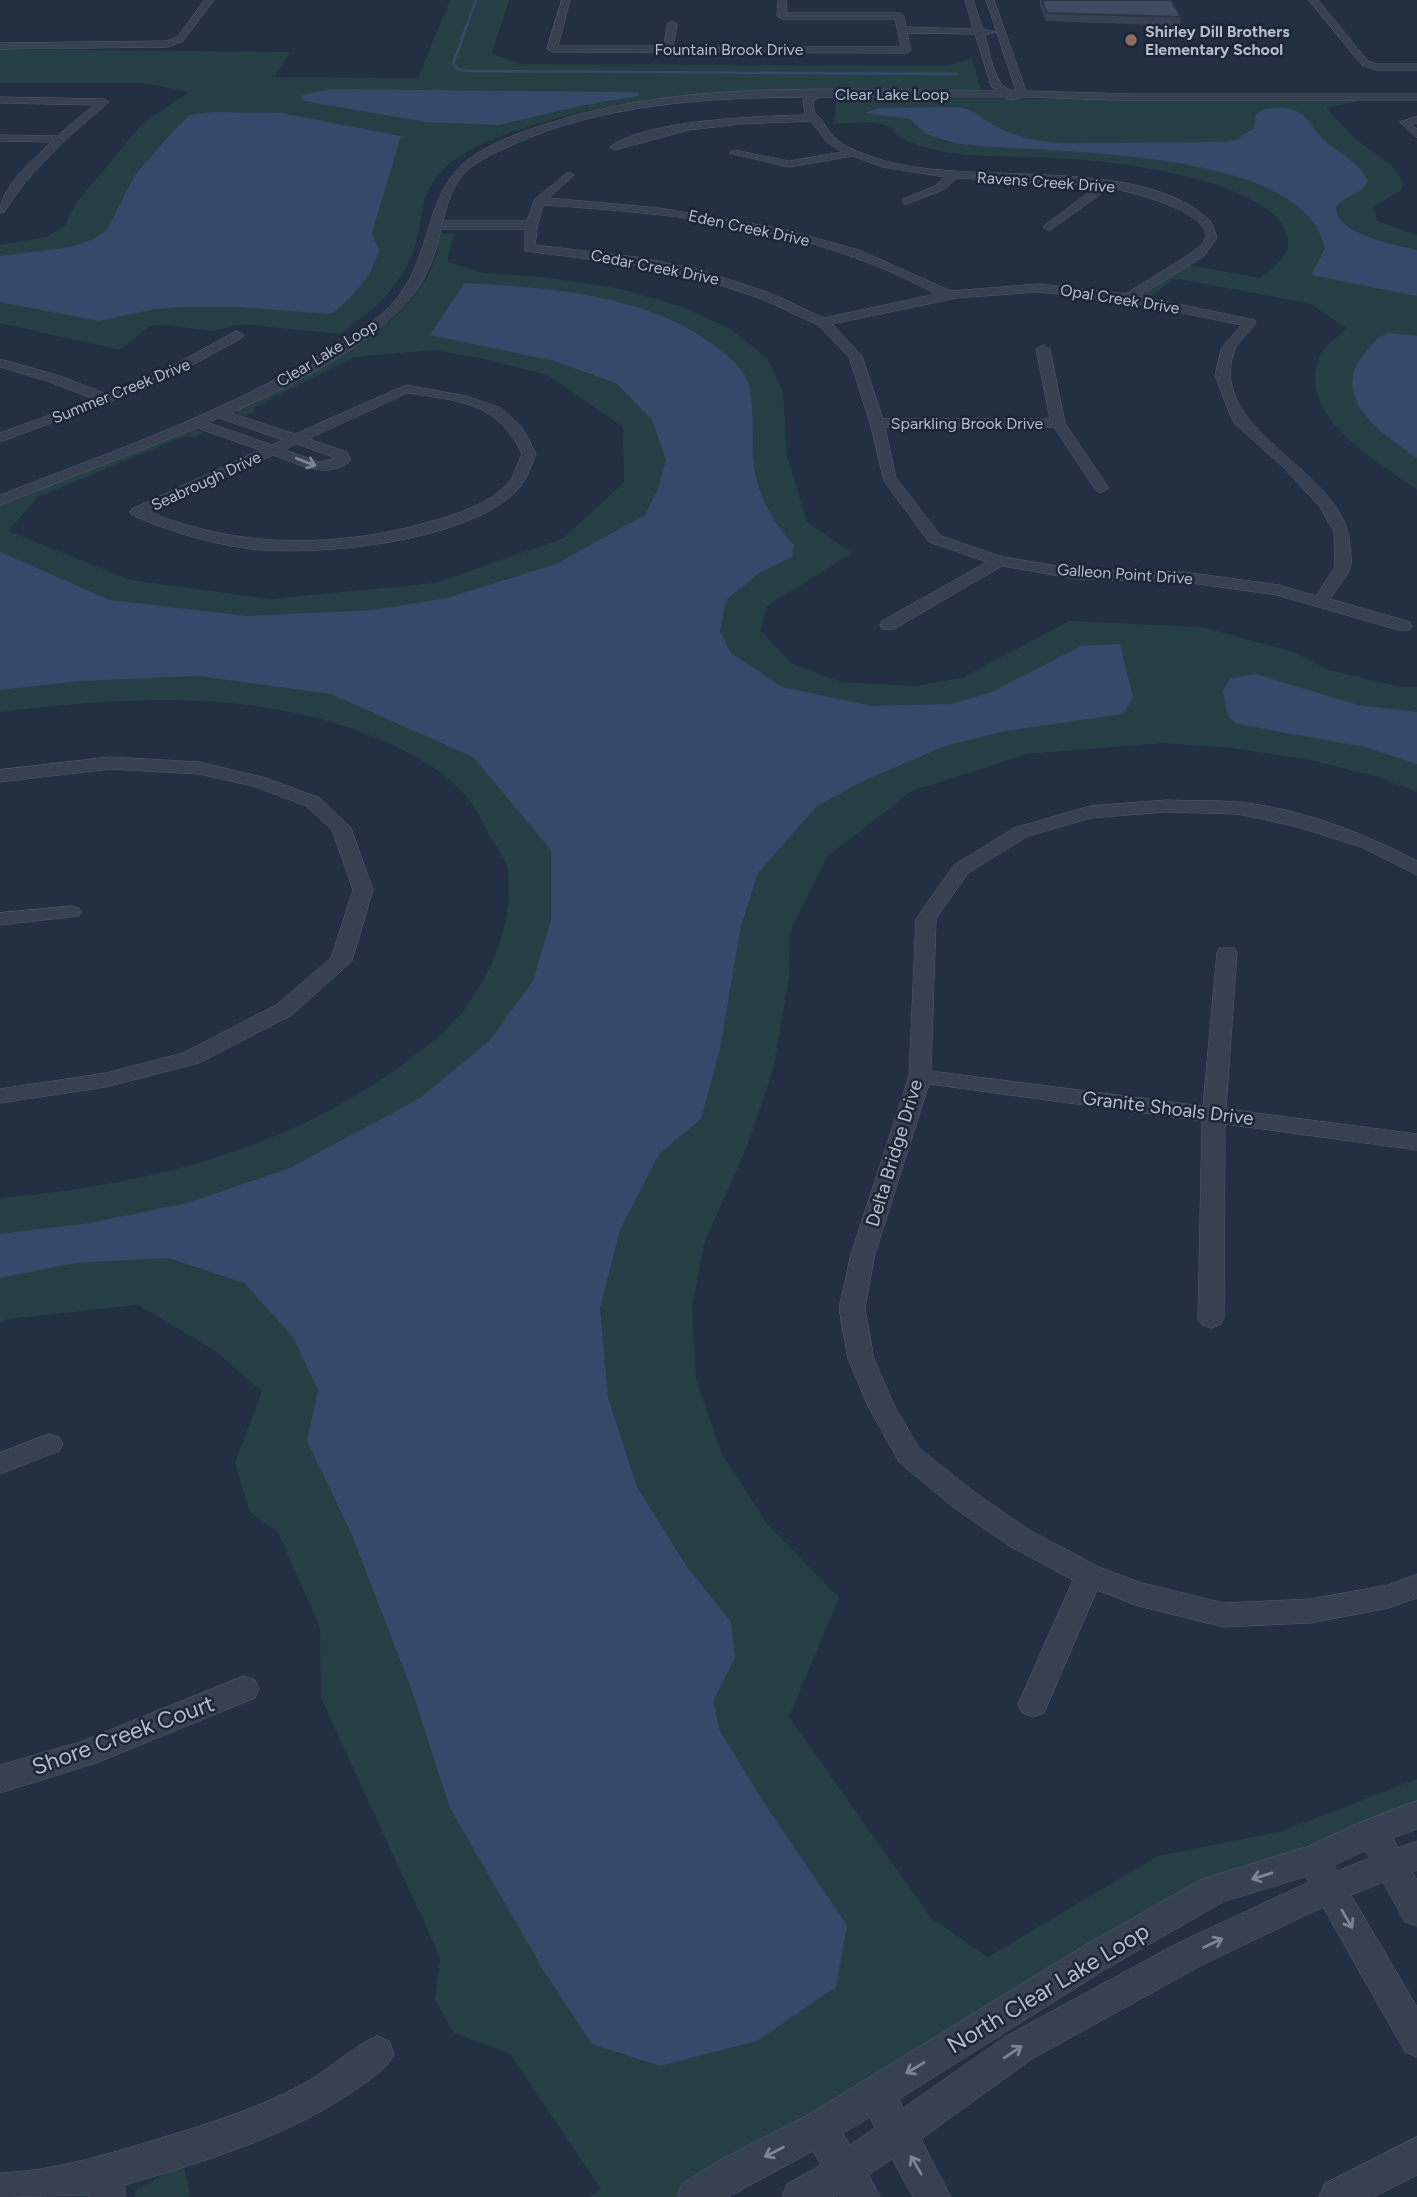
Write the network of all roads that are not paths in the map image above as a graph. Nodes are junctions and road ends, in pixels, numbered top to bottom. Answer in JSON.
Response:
{"nodes":[{"id":1,"x":210,"y":0,"type":"edge"},
{"id":2,"x":566,"y":0,"type":"edge"},
{"id":3,"x":782,"y":0,"type":"edge"},
{"id":4,"x":969,"y":0,"type":"edge"},
{"id":5,"x":990,"y":0,"type":"edge"},
{"id":6,"x":1312,"y":0,"type":"edge"},
{"id":7,"x":672,"y":24,"type":"dead end"},
{"id":8,"x":904,"y":33,"type":"junction"},
{"id":9,"x":981,"y":33,"type":"junction"},
{"id":10,"x":1001,"y":33,"type":"junction"},
{"id":11,"x":0,"y":46,"type":"edge"},
{"id":12,"x":668,"y":49,"type":"junction"},
{"id":13,"x":1417,"y":67,"type":"edge"},
{"id":14,"x":814,"y":95,"type":"junction"},
{"id":15,"x":1012,"y":95,"type":"junction"},
{"id":16,"x":1417,"y":97,"type":"edge"},
{"id":17,"x":0,"y":100,"type":"edge"},
{"id":18,"x":817,"y":118,"type":"junction"},
{"id":19,"x":1412,"y":120,"type":"edge"},
{"id":20,"x":1417,"y":135,"type":"edge"},
{"id":21,"x":0,"y":138,"type":"edge"},
{"id":22,"x":60,"y":139,"type":"junction"},
{"id":23,"x":615,"y":147,"type":"dead end"},
{"id":24,"x":734,"y":153,"type":"dead end"},
{"id":25,"x":852,"y":153,"type":"junction"},
{"id":26,"x":568,"y":175,"type":"dead end"},
{"id":27,"x":953,"y":176,"type":"junction"},
{"id":28,"x":1106,"y":185,"type":"junction"},
{"id":29,"x":539,"y":201,"type":"junction"},
{"id":30,"x":908,"y":201,"type":"dead end"},
{"id":31,"x":0,"y":210,"type":"edge"},
{"id":32,"x":531,"y":221,"type":"junction"},
{"id":33,"x":437,"y":222,"type":"junction"},
{"id":34,"x":1049,"y":227,"type":"dead end"},
{"id":35,"x":949,"y":295,"type":"junction"},
{"id":36,"x":1128,"y":298,"type":"junction"},
{"id":37,"x":823,"y":322,"type":"junction"},
{"id":38,"x":237,"y":334,"type":"dead end"},
{"id":39,"x":1043,"y":349,"type":"dead end"},
{"id":40,"x":0,"y":363,"type":"edge"},
{"id":41,"x":406,"y":389,"type":"joint"},
{"id":42,"x":104,"y":398,"type":"junction"},
{"id":43,"x":218,"y":413,"type":"junction"},
{"id":44,"x":196,"y":423,"type":"junction"},
{"id":45,"x":1058,"y":423,"type":"junction"},
{"id":46,"x":877,"y":424,"type":"junction"},
{"id":47,"x":0,"y":438,"type":"edge"},
{"id":48,"x":298,"y":439,"type":"junction"},
{"id":49,"x":275,"y":449,"type":"junction"},
{"id":50,"x":1101,"y":488,"type":"dead end"},
{"id":51,"x":0,"y":500,"type":"edge"},
{"id":52,"x":136,"y":512,"type":"joint"},
{"id":53,"x":1000,"y":561,"type":"junction"},
{"id":54,"x":1320,"y":602,"type":"junction"},
{"id":55,"x":888,"y":625,"type":"dead end"},
{"id":56,"x":1404,"y":626,"type":"dead end"},
{"id":57,"x":0,"y":776,"type":"edge"},
{"id":58,"x":1417,"y":869,"type":"edge"},
{"id":59,"x":72,"y":912,"type":"dead end"},
{"id":60,"x":0,"y":919,"type":"edge"},
{"id":61,"x":1227,"y":952,"type":"dead end"},
{"id":62,"x":920,"y":1076,"type":"junction"},
{"id":63,"x":0,"y":1096,"type":"edge"},
{"id":64,"x":1214,"y":1113,"type":"junction"},
{"id":65,"x":1417,"y":1142,"type":"edge"},
{"id":66,"x":1211,"y":1319,"type":"dead end"},
{"id":67,"x":49,"y":1444,"type":"dead end"},
{"id":68,"x":0,"y":1464,"type":"edge"},
{"id":69,"x":1089,"y":1575,"type":"junction"},
{"id":70,"x":1417,"y":1586,"type":"edge"},
{"id":71,"x":244,"y":1689,"type":"dead end"},
{"id":72,"x":1034,"y":1704,"type":"dead end"},
{"id":73,"x":0,"y":1779,"type":"edge"},
{"id":74,"x":1417,"y":1815,"type":"edge"},
{"id":75,"x":1372,"y":1832,"type":"junction"},
{"id":76,"x":1404,"y":1859,"type":"edge"},
{"id":77,"x":1322,"y":1874,"type":"junction"},
{"id":78,"x":1417,"y":1911,"type":"edge"},
{"id":79,"x":1417,"y":2040,"type":"edge"},
{"id":80,"x":377,"y":2053,"type":"dead end"},
{"id":81,"x":874,"y":2092,"type":"junction"},
{"id":82,"x":819,"y":2129,"type":"junction"},
{"id":83,"x":898,"y":2134,"type":"junction"},
{"id":84,"x":1417,"y":2155,"type":"edge"},
{"id":85,"x":853,"y":2184,"type":"edge"},
{"id":86,"x":106,"y":2185,"type":"edge"},
{"id":87,"x":17,"y":2193,"type":"edge"},
{"id":88,"x":695,"y":2197,"type":"edge"},
{"id":89,"x":800,"y":2197,"type":"edge"},
{"id":90,"x":933,"y":2197,"type":"edge"},
{"id":91,"x":1337,"y":2197,"type":"edge"}],
"edges":[{"from":1,"to":11,"type":"street"},
{"from":2,"to":12,"type":"street","name":"Fountain Brook Drive"},
{"from":3,"to":8,"type":"street"},
{"from":4,"to":9,"type":"street"},
{"from":5,"to":10,"type":"street"},
{"from":6,"to":13,"type":"street"},
{"from":7,"to":12,"type":"street"},
{"from":8,"to":9,"type":"street"},
{"from":8,"to":12,"type":"street","name":"Fountain Brook Drive"},
{"from":9,"to":10,"type":"street"},
{"from":9,"to":15,"type":"street"},
{"from":10,"to":15,"type":"street"},
{"from":14,"to":15,"type":"street","name":"Clear Lake Loop"},
{"from":14,"to":18,"type":"street"},
{"from":14,"to":33,"type":"street","name":"Clear Lake Loop"},
{"from":15,"to":16,"type":"street","name":"Clear Lake Loop"},
{"from":17,"to":22,"type":"street"},
{"from":18,"to":23,"type":"street"},
{"from":18,"to":25,"type":"street","name":"Ravens Creek Drive"},
{"from":19,"to":20,"type":"street"},
{"from":21,"to":22,"type":"street"},
{"from":22,"to":31,"type":"street"},
{"from":24,"to":25,"type":"street"},
{"from":25,"to":27,"type":"street","name":"Ravens Creek Drive"},
{"from":26,"to":29,"type":"street"},
{"from":27,"to":28,"type":"street","name":"Ravens Creek Drive"},
{"from":27,"to":30,"type":"street"},
{"from":28,"to":34,"type":"street"},
{"from":28,"to":36,"type":"street","name":"Ravens Creek Drive"},
{"from":29,"to":32,"type":"street"},
{"from":29,"to":35,"type":"street","name":"Eden Creek Drive"},
{"from":32,"to":33,"type":"street"},
{"from":32,"to":37,"type":"street","name":"Cedar Creek Drive"},
{"from":33,"to":43,"type":"street","name":"Clear Lake Loop"},
{"from":35,"to":36,"type":"street","name":"Opal Creek Drive"},
{"from":35,"to":37,"type":"street","name":"Opal Creek Drive"},
{"from":36,"to":54,"type":"street","name":"Opal Creek Drive"},
{"from":37,"to":46,"type":"street","name":"Cedar Creek Drive"},
{"from":38,"to":42,"type":"street","name":"Summer Creek Drive"},
{"from":39,"to":45,"type":"street"},
{"from":40,"to":42,"type":"street"},
{"from":41,"to":48,"type":"street","name":"Seabrough Drive"},
{"from":41,"to":52,"type":"street"},
{"from":42,"to":47,"type":"street","name":"Summer Creek Drive"},
{"from":43,"to":44,"type":"street","name":"Clear Lake Loop"},
{"from":43,"to":48,"type":"street","name":"Seabrough Drive"},
{"from":44,"to":49,"type":"street","name":"Seabrough Drive"},
{"from":44,"to":51,"type":"street","name":"Clear Lake Loop"},
{"from":45,"to":46,"type":"street","name":"Sparkling Brook Drive"},
{"from":45,"to":50,"type":"street"},
{"from":46,"to":53,"type":"street","name":"Galleon Point Drive"},
{"from":48,"to":49,"type":"street","name":"Seabrough Drive"},
{"from":49,"to":48,"type":"street","name":"Seabrough Drive","one_way":true},
{"from":49,"to":52,"type":"street","name":"Seabrough Drive"},
{"from":53,"to":54,"type":"street","name":"Galleon Point Drive"},
{"from":53,"to":55,"type":"street"},
{"from":54,"to":56,"type":"street","name":"Galleon Point Drive"},
{"from":57,"to":63,"type":"street"},
{"from":58,"to":62,"type":"street","name":"Delta Bridge Drive"},
{"from":59,"to":60,"type":"street"},
{"from":61,"to":64,"type":"street"},
{"from":62,"to":64,"type":"street","name":"Granite Shoals Drive"},
{"from":62,"to":69,"type":"street","name":"Delta Bridge Drive"},
{"from":64,"to":65,"type":"street","name":"Granite Shoals Drive"},
{"from":64,"to":66,"type":"street"},
{"from":67,"to":68,"type":"street"},
{"from":69,"to":70,"type":"street","name":"Delta Bridge Drive"},
{"from":69,"to":72,"type":"street"},
{"from":71,"to":73,"type":"street","name":"Shore Creek Court"},
{"from":74,"to":75,"type":"street","name":"North Clear Lake Loop"},
{"from":75,"to":76,"type":"street"},
{"from":75,"to":77,"type":"street","name":"North Clear Lake Loop"},
{"from":76,"to":77,"type":"street","name":"North Clear Lake Loop"},
{"from":76,"to":78,"type":"street"},
{"from":77,"to":79,"type":"street","one_way":true},
{"from":77,"to":81,"type":"street","name":"North Clear Lake Loop","one_way":true},
{"from":83,"to":77,"type":"street","name":"North Clear Lake Loop","one_way":true},
{"from":80,"to":86,"type":"street"},
{"from":81,"to":82,"type":"street","name":"North Clear Lake Loop"},
{"from":81,"to":83,"type":"street"},
{"from":82,"to":85,"type":"street"},
{"from":82,"to":88,"type":"street","name":"North Clear Lake Loop","one_way":true},
{"from":83,"to":85,"type":"street","name":"North Clear Lake Loop"},
{"from":90,"to":83,"type":"street","one_way":true},
{"from":84,"to":91,"type":"street"},
{"from":85,"to":89,"type":"street","name":"North Clear Lake Loop"},
{"from":86,"to":87,"type":"street"}]}
